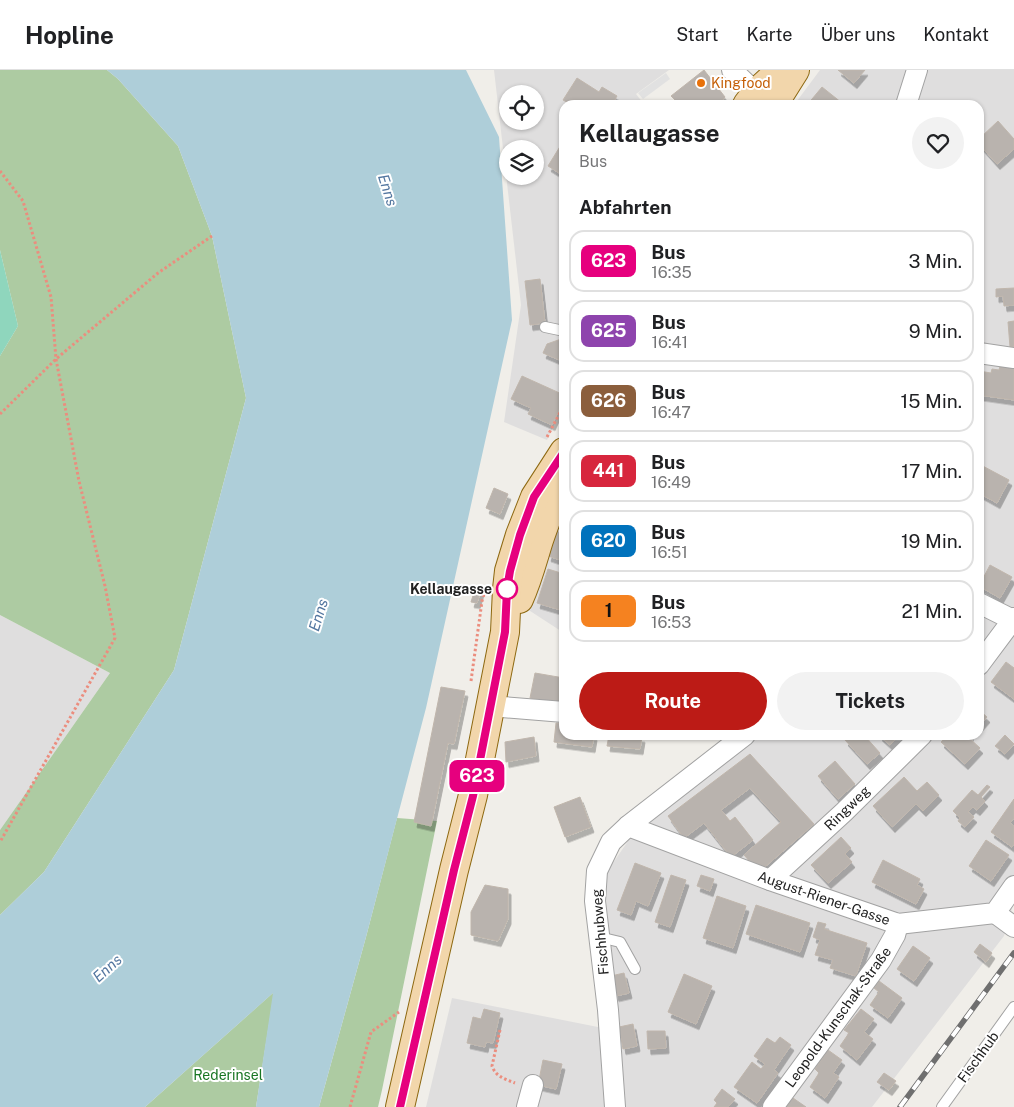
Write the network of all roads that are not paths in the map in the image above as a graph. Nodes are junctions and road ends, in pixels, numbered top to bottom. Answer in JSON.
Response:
{"nodes":[{"id":1,"x":732,"y":70,"type":"edge"},
{"id":2,"x":781,"y":70,"type":"edge"},
{"id":3,"x":795,"y":70,"type":"edge"},
{"id":4,"x":917,"y":70,"type":"edge"},
{"id":5,"x":760,"y":100,"type":"edge"},
{"id":6,"x":763,"y":100,"type":"edge"},
{"id":7,"x":764,"y":100,"type":"edge"},
{"id":8,"x":908,"y":100,"type":"edge"},
{"id":9,"x":545,"y":327,"type":"dead end"},
{"id":10,"x":559,"y":330,"type":"edge"},
{"id":11,"x":984,"y":354,"type":"edge"},
{"id":12,"x":1014,"y":358,"type":"edge"},
{"id":13,"x":559,"y":460,"type":"edge"},
{"id":14,"x":984,"y":605,"type":"edge"},
{"id":15,"x":1013,"y":619,"type":"edge"},
{"id":16,"x":984,"y":658,"type":"edge"},
{"id":17,"x":490,"y":706,"type":"junction"},
{"id":18,"x":559,"y":712,"type":"edge"},
{"id":19,"x":739,"y":740,"type":"edge"},
{"id":20,"x":917,"y":740,"type":"edge"},
{"id":21,"x":628,"y":826,"type":"junction"},
{"id":22,"x":770,"y":880,"type":"junction"},
{"id":23,"x":1014,"y":886,"type":"edge"},
{"id":24,"x":995,"y":913,"type":"junction"},
{"id":25,"x":898,"y":924,"type":"junction"},
{"id":26,"x":1014,"y":927,"type":"edge"},
{"id":27,"x":599,"y":937,"type":"junction"},
{"id":28,"x":635,"y":969,"type":"dead end"},
{"id":29,"x":1014,"y":1007,"type":"edge"},
{"id":30,"x":400,"y":1107,"type":"edge"},
{"id":31,"x":615,"y":1107,"type":"edge"},
{"id":32,"x":773,"y":1107,"type":"edge"},
{"id":33,"x":942,"y":1107,"type":"edge"}],
"edges":[{"from":1,"to":5,"type":"street"},
{"from":2,"to":6,"type":"main road"},
{"from":3,"to":7,"type":"main road"},
{"from":4,"to":8,"type":"street"},
{"from":9,"to":10,"type":"lane"},
{"from":11,"to":12,"type":"street"},
{"from":13,"to":17,"type":"main road"},
{"from":14,"to":15,"type":"street"},
{"from":15,"to":16,"type":"street"},
{"from":17,"to":18,"type":"street"},
{"from":17,"to":30,"type":"main road"},
{"from":19,"to":21,"type":"street","name":"Fischhubweg"},
{"from":20,"to":22,"type":"street","name":"Ringweg"},
{"from":21,"to":22,"type":"street","name":"August-Riener-Gasse"},
{"from":21,"to":27,"type":"street","name":"Fischhubweg"},
{"from":22,"to":25,"type":"street","name":"August-Riener-Gasse"},
{"from":23,"to":24,"type":"street"},
{"from":24,"to":25,"type":"street","name":"August-Riener-Gasse"},
{"from":24,"to":26,"type":"street"},
{"from":25,"to":32,"type":"street","name":"Leopold-Kunschak-Straße"},
{"from":27,"to":28,"type":"lane"},
{"from":27,"to":31,"type":"street","name":"Fischhubweg"},
{"from":29,"to":33,"type":"lane","name":"Fischhub"}]}
